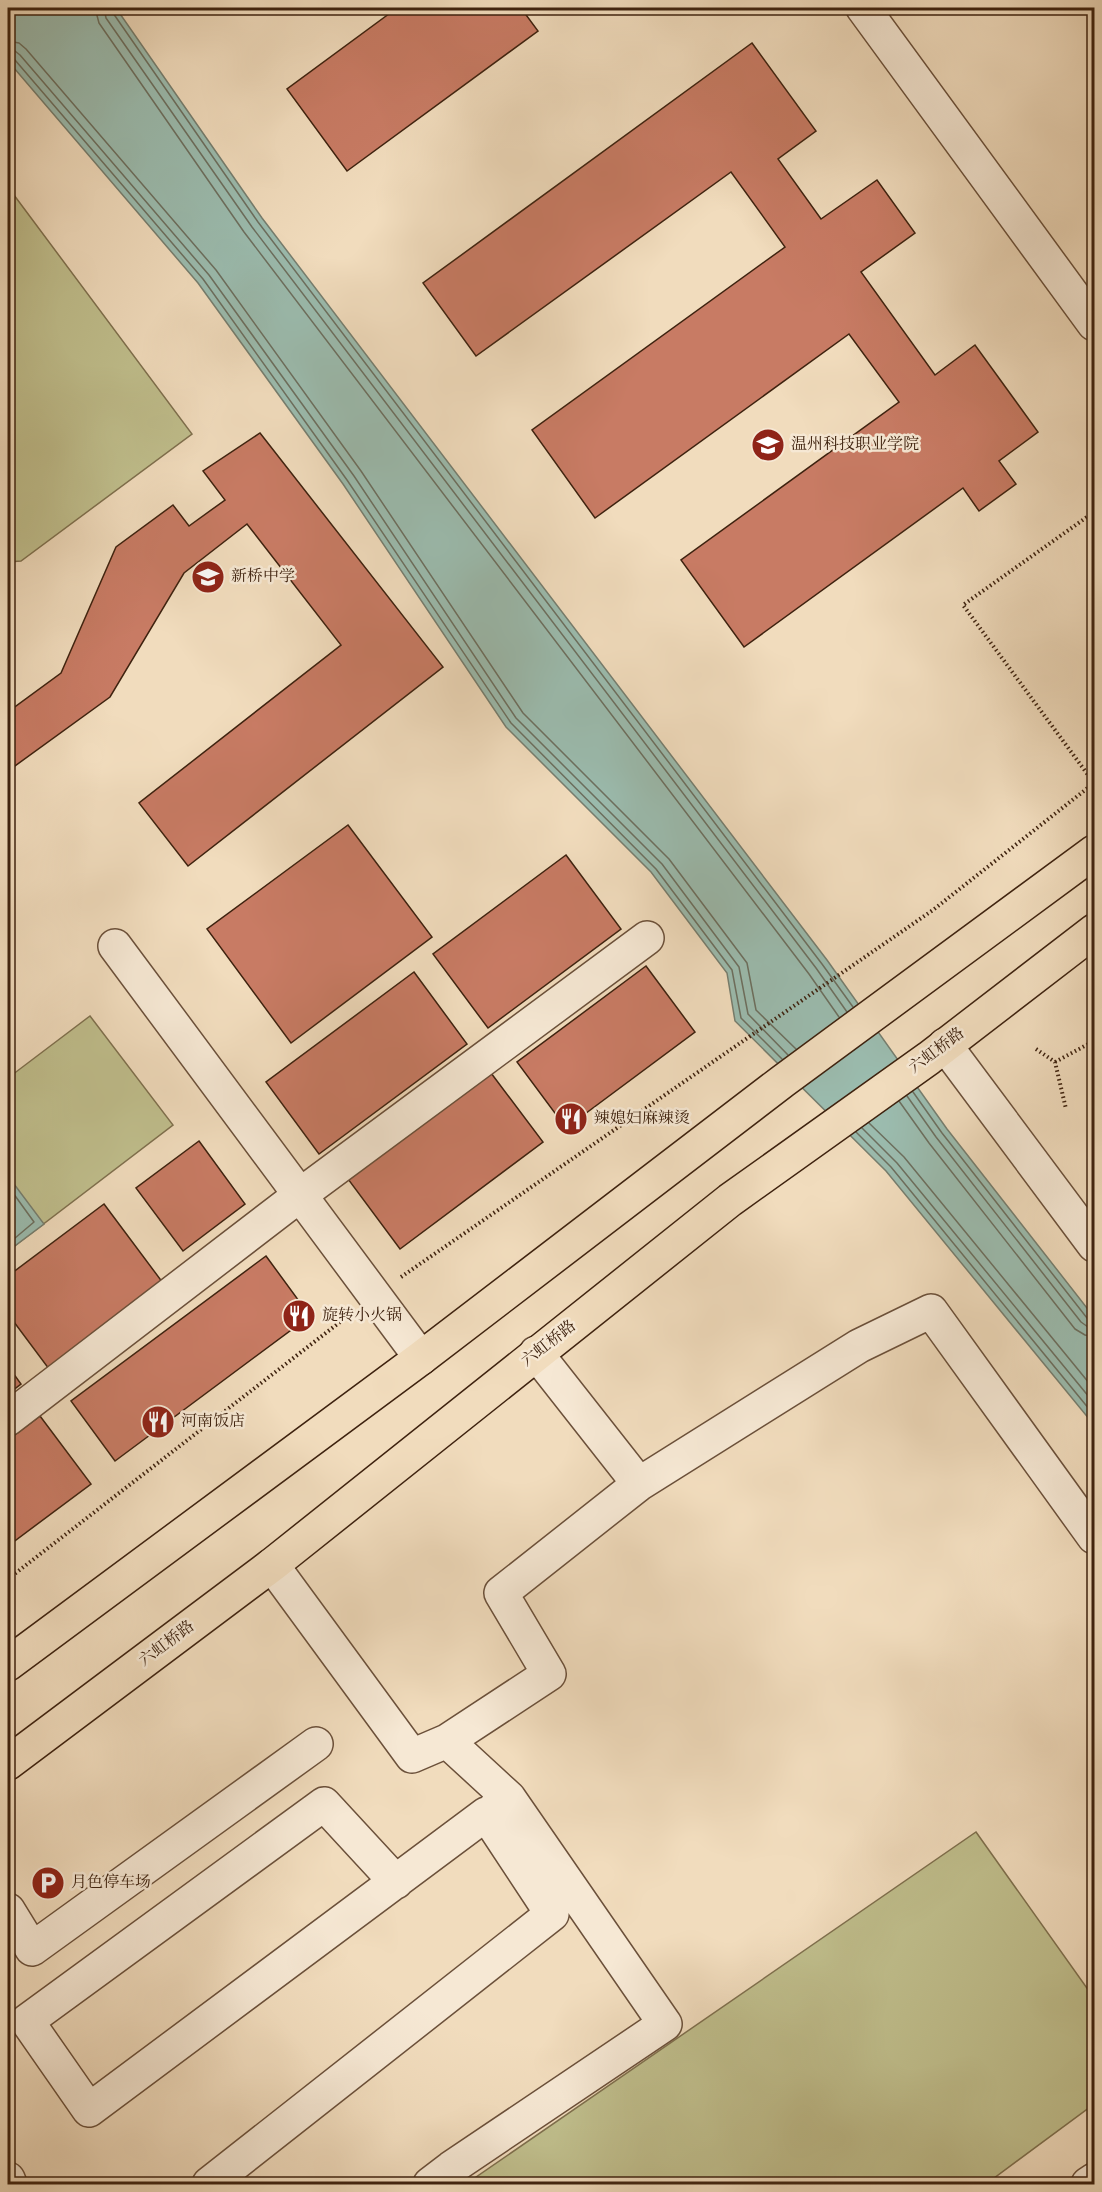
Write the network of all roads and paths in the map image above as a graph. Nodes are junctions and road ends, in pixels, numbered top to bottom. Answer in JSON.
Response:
{"nodes":[{"id":1,"x":863,"y":8,"type":"edge"},
{"id":2,"x":1095,"y":324,"type":"edge"},
{"id":3,"x":1095,"y":512,"type":"edge"},
{"id":4,"x":1095,"y":783,"type":"edge"},
{"id":5,"x":1095,"y":852,"type":"edge"},
{"id":6,"x":1095,"y":931,"type":"edge"},
{"id":7,"x":647,"y":938,"type":"dead end"},
{"id":8,"x":115,"y":946,"type":"dead end"},
{"id":9,"x":1095,"y":1041,"type":"edge"},
{"id":10,"x":1036,"y":1048,"type":"dead end"},
{"id":11,"x":937,"y":1051,"type":"junction"},
{"id":12,"x":1055,"y":1062,"type":"junction"},
{"id":13,"x":1066,"y":1109,"type":"dead end"},
{"id":14,"x":300,"y":1195,"type":"junction"},
{"id":15,"x":1095,"y":1245,"type":"edge"},
{"id":16,"x":375,"y":1295,"type":"junction"},
{"id":17,"x":536,"y":1353,"type":"junction"},
{"id":18,"x":422,"y":1358,"type":"junction"},
{"id":19,"x":8,"y":1419,"type":"edge"},
{"id":20,"x":639,"y":1484,"type":"junction"},
{"id":21,"x":1095,"y":1537,"type":"edge"},
{"id":22,"x":272,"y":1565,"type":"junction"},
{"id":23,"x":8,"y":1579,"type":"edge"},
{"id":24,"x":8,"y":1664,"type":"edge"},
{"id":25,"x":447,"y":1741,"type":"junction"},
{"id":26,"x":316,"y":1744,"type":"dead end"},
{"id":27,"x":8,"y":1763,"type":"edge"},
{"id":28,"x":498,"y":1806,"type":"junction"},
{"id":29,"x":396,"y":1881,"type":"junction"},
{"id":30,"x":8,"y":1910,"type":"edge"},
{"id":31,"x":8,"y":2179,"type":"edge"},
{"id":32,"x":1095,"y":2180,"type":"edge"},
{"id":33,"x":10,"y":2184,"type":"edge"},
{"id":34,"x":209,"y":2184,"type":"edge"},
{"id":35,"x":430,"y":2184,"type":"edge"},
{"id":36,"x":1088,"y":2184,"type":"edge"}],
"edges":[{"from":1,"to":2,"type":"street"},
{"from":3,"to":4,"type":"path"},
{"from":4,"to":16,"type":"path"},
{"from":5,"to":18,"type":"main road"},
{"from":6,"to":11,"type":"main road","name":"六虹桥路"},
{"from":7,"to":14,"type":"street"},
{"from":8,"to":14,"type":"street"},
{"from":9,"to":12,"type":"path"},
{"from":10,"to":12,"type":"path"},
{"from":11,"to":15,"type":"street"},
{"from":11,"to":17,"type":"main road","name":"六虹桥路"},
{"from":12,"to":13,"type":"path"},
{"from":14,"to":16,"type":"street"},
{"from":14,"to":19,"type":"street"},
{"from":16,"to":18,"type":"street"},
{"from":16,"to":23,"type":"path"},
{"from":17,"to":20,"type":"street"},
{"from":17,"to":22,"type":"main road","name":"六虹桥路"},
{"from":18,"to":24,"type":"main road"},
{"from":20,"to":21,"type":"street"},
{"from":20,"to":25,"type":"street"},
{"from":22,"to":25,"type":"street"},
{"from":22,"to":27,"type":"main road","name":"六虹桥路"},
{"from":25,"to":28,"type":"street"},
{"from":26,"to":30,"type":"street"},
{"from":28,"to":29,"type":"street"},
{"from":28,"to":34,"type":"street"},
{"from":28,"to":35,"type":"street"},
{"from":29,"to":29,"type":"street"},
{"from":31,"to":33,"type":"street"},
{"from":32,"to":36,"type":"street"}]}
